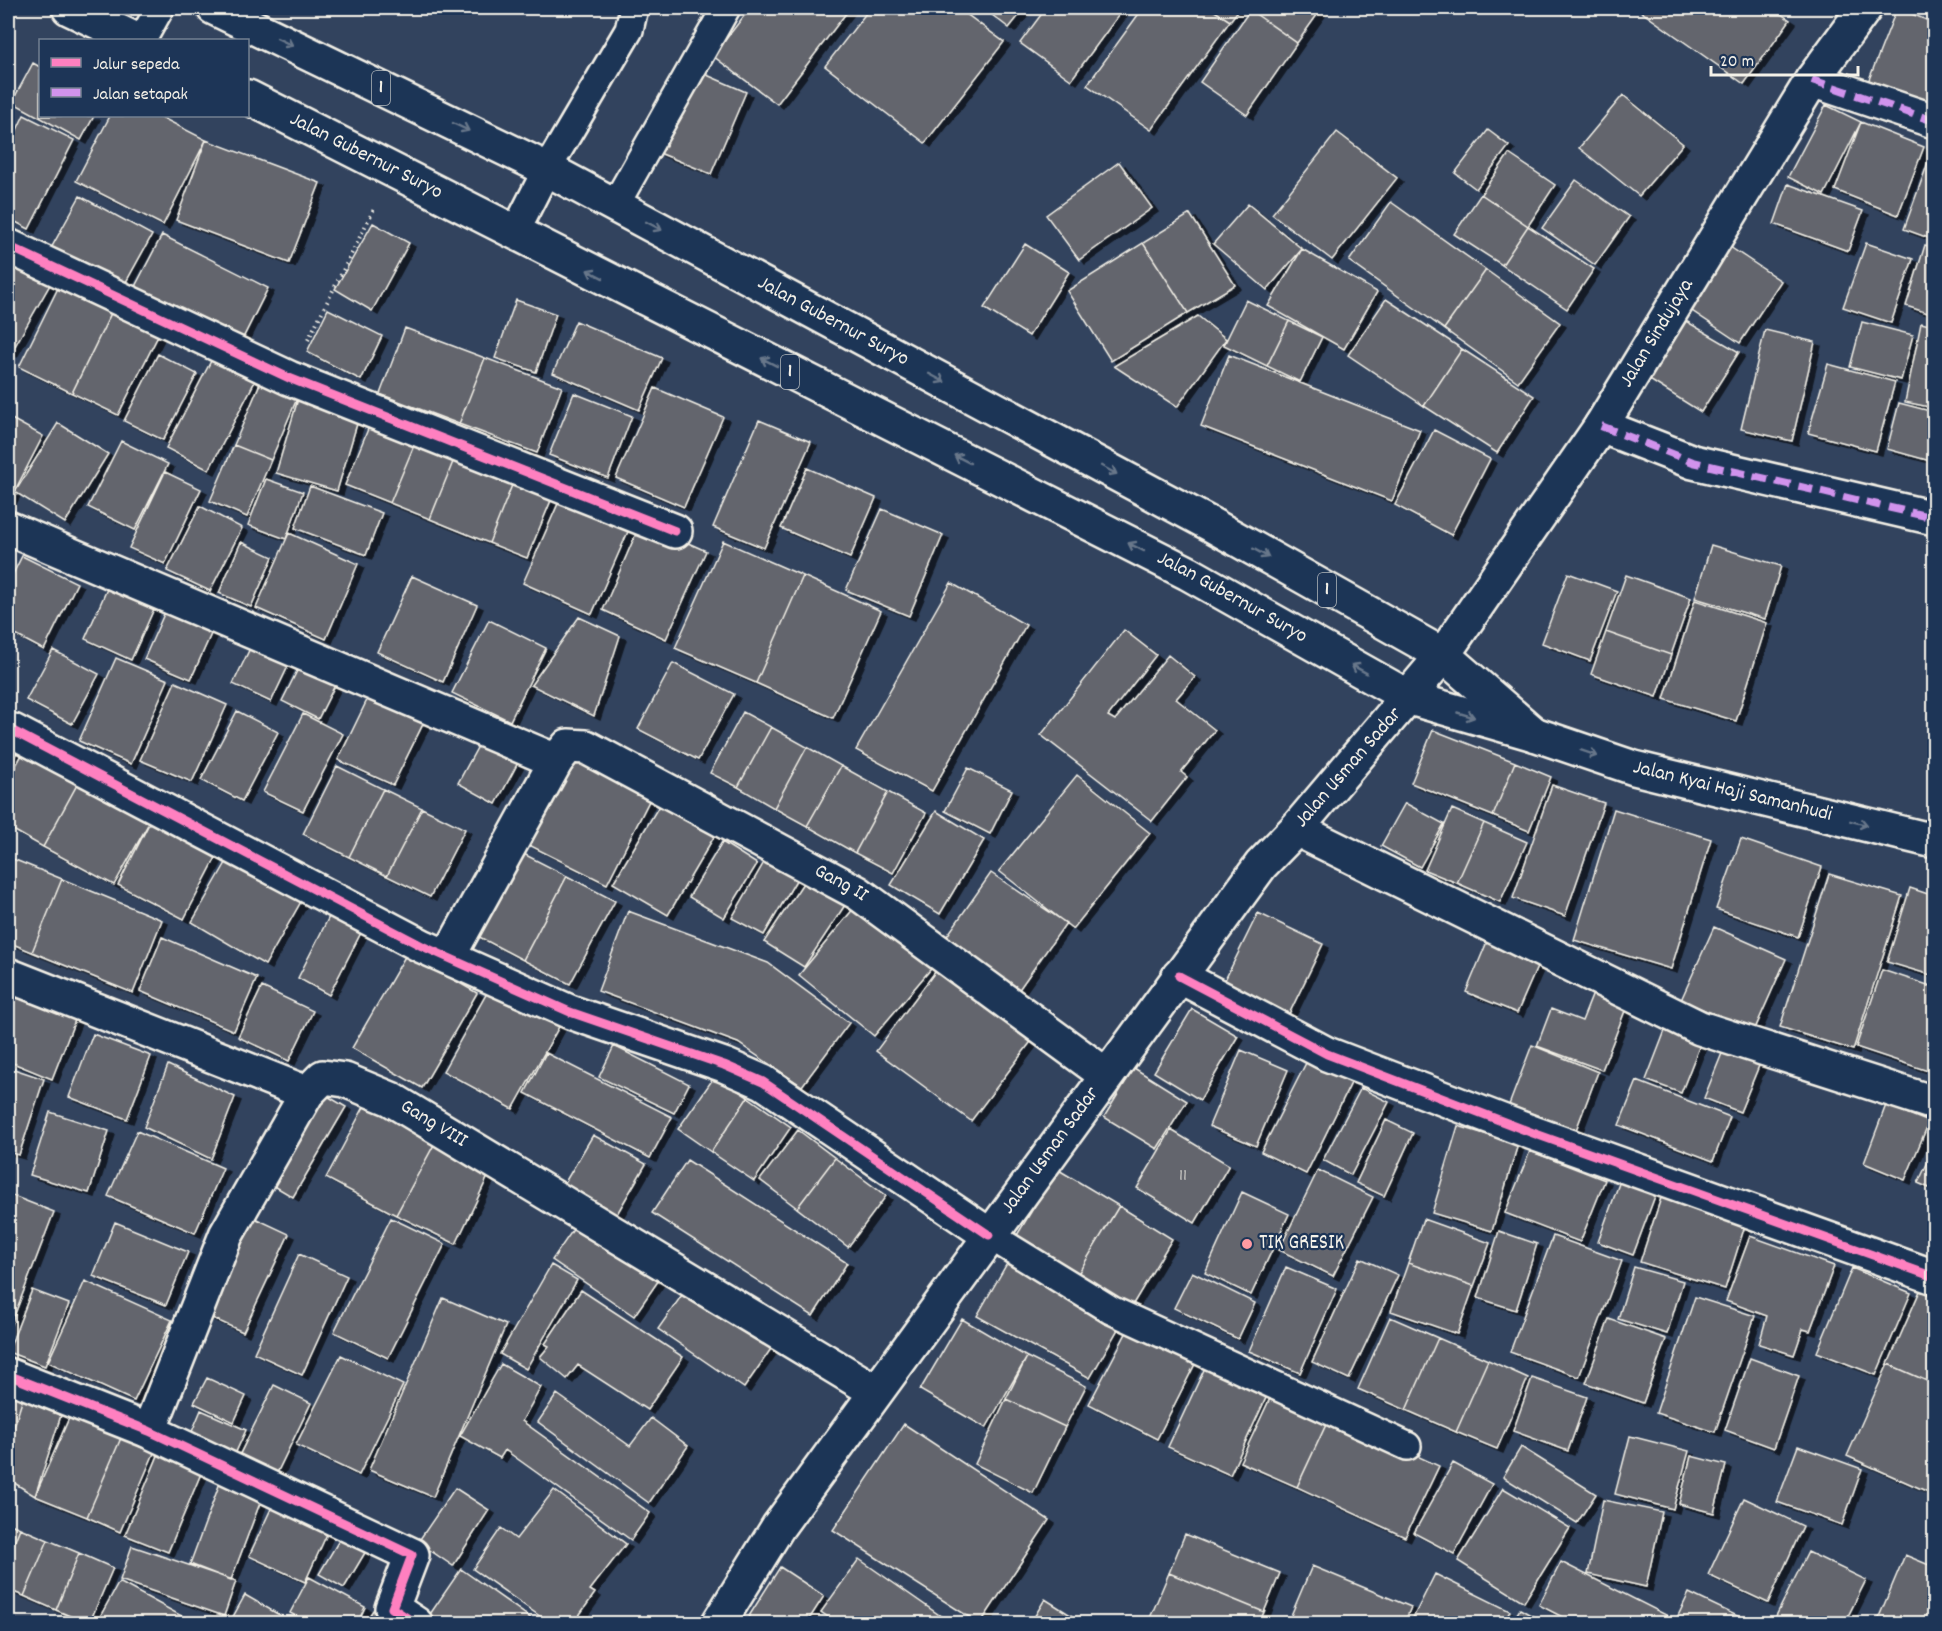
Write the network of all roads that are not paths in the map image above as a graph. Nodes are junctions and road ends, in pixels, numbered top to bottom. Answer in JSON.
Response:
{"nodes":[{"id":1,"x":69,"y":8,"type":"edge"},
{"id":2,"x":160,"y":8,"type":"edge"},
{"id":3,"x":214,"y":8,"type":"edge"},
{"id":4,"x":634,"y":8,"type":"edge"},
{"id":5,"x":726,"y":8,"type":"edge"},
{"id":6,"x":1865,"y":8,"type":"edge"},
{"id":7,"x":134,"y":39,"type":"edge"},
{"id":8,"x":143,"y":39,"type":"edge"},
{"id":9,"x":1812,"y":80,"type":"junction"},
{"id":10,"x":249,"y":99,"type":"edge"},
{"id":11,"x":1935,"y":121,"type":"edge"},
{"id":12,"x":548,"y":169,"type":"junction"},
{"id":13,"x":615,"y":205,"type":"junction"},
{"id":14,"x":514,"y":234,"type":"junction"},
{"id":15,"x":8,"y":246,"type":"edge"},
{"id":16,"x":1601,"y":426,"type":"junction"},
{"id":17,"x":1935,"y":518,"type":"edge"},
{"id":18,"x":8,"y":528,"type":"edge"},
{"id":19,"x":675,"y":531,"type":"dead end"},
{"id":20,"x":1443,"y":655,"type":"junction"},
{"id":21,"x":1410,"y":698,"type":"junction"},
{"id":22,"x":13,"y":731,"type":"dead end"},
{"id":23,"x":1534,"y":734,"type":"junction"},
{"id":24,"x":555,"y":761,"type":"junction"},
{"id":25,"x":1296,"y":829,"type":"junction"},
{"id":26,"x":1935,"y":841,"type":"edge"},
{"id":27,"x":448,"y":957,"type":"junction"},
{"id":28,"x":8,"y":975,"type":"edge"},
{"id":29,"x":1179,"y":976,"type":"junction"},
{"id":30,"x":1106,"y":1076,"type":"junction"},
{"id":31,"x":307,"y":1094,"type":"junction"},
{"id":32,"x":1935,"y":1103,"type":"edge"},
{"id":33,"x":989,"y":1234,"type":"junction"},
{"id":34,"x":1935,"y":1277,"type":"edge"},
{"id":35,"x":8,"y":1375,"type":"edge"},
{"id":36,"x":876,"y":1391,"type":"junction"},
{"id":37,"x":149,"y":1431,"type":"junction"},
{"id":38,"x":1407,"y":1446,"type":"dead end"},
{"id":39,"x":416,"y":1623,"type":"edge"},
{"id":40,"x":718,"y":1623,"type":"edge"}],
"edges":[{"from":1,"to":7,"type":"main road"},
{"from":2,"to":8,"type":"lane"},
{"from":3,"to":12,"type":"main road","name":"Jalan Gubernur Suryo","number":"1","one_way":true},
{"from":4,"to":12,"type":"lane"},
{"from":5,"to":13,"type":"lane"},
{"from":6,"to":9,"type":"main road","name":"Jalan Sindujaya"},
{"from":9,"to":11,"type":"main road"},
{"from":9,"to":16,"type":"main road","name":"Jalan Sindujaya"},
{"from":10,"to":14,"type":"main road","name":"Jalan Gubernur Suryo","number":"1"},
{"from":12,"to":13,"type":"main road","name":"Jalan Gubernur Suryo","number":"1"},
{"from":12,"to":14,"type":"lane"},
{"from":13,"to":20,"type":"main road","name":"Jalan Gubernur Suryo","number":"1","one_way":true},
{"from":21,"to":14,"type":"main road","name":"Jalan Gubernur Suryo","number":"1","one_way":true},
{"from":15,"to":19,"type":"main road"},
{"from":16,"to":17,"type":"main road"},
{"from":16,"to":20,"type":"main road","name":"Jalan Sindujaya"},
{"from":18,"to":24,"type":"main road"},
{"from":20,"to":21,"type":"main road","name":"Jalan Usman Sadar"},
{"from":20,"to":23,"type":"main road","name":"Jalan Kyai Haji Samanhudi"},
{"from":21,"to":23,"type":"main road","name":"Jalan Kyai Haji Samanhudi","one_way":true},
{"from":21,"to":25,"type":"main road","name":"Jalan Usman Sadar"},
{"from":22,"to":27,"type":"main road"},
{"from":23,"to":26,"type":"main road","name":"Jalan Kyai Haji Samanhudi","one_way":true},
{"from":24,"to":27,"type":"main road"},
{"from":24,"to":30,"type":"main road","name":"Gang II"},
{"from":25,"to":29,"type":"main road","name":"Jalan Usman Sadar"},
{"from":25,"to":32,"type":"main road"},
{"from":27,"to":33,"type":"main road"},
{"from":28,"to":31,"type":"main road"},
{"from":29,"to":30,"type":"main road","name":"Jalan Usman Sadar"},
{"from":29,"to":34,"type":"main road"},
{"from":30,"to":33,"type":"main road","name":"Jalan Usman Sadar"},
{"from":31,"to":36,"type":"main road","name":"Gang VIII"},
{"from":31,"to":37,"type":"main road","name":"Gang VIII"},
{"from":33,"to":36,"type":"main road","name":"Jalan Usman Sadar"},
{"from":33,"to":38,"type":"lane"},
{"from":35,"to":37,"type":"main road"},
{"from":36,"to":40,"type":"main road","name":"Jalan Usman Sadar"},
{"from":37,"to":39,"type":"main road"}]}
